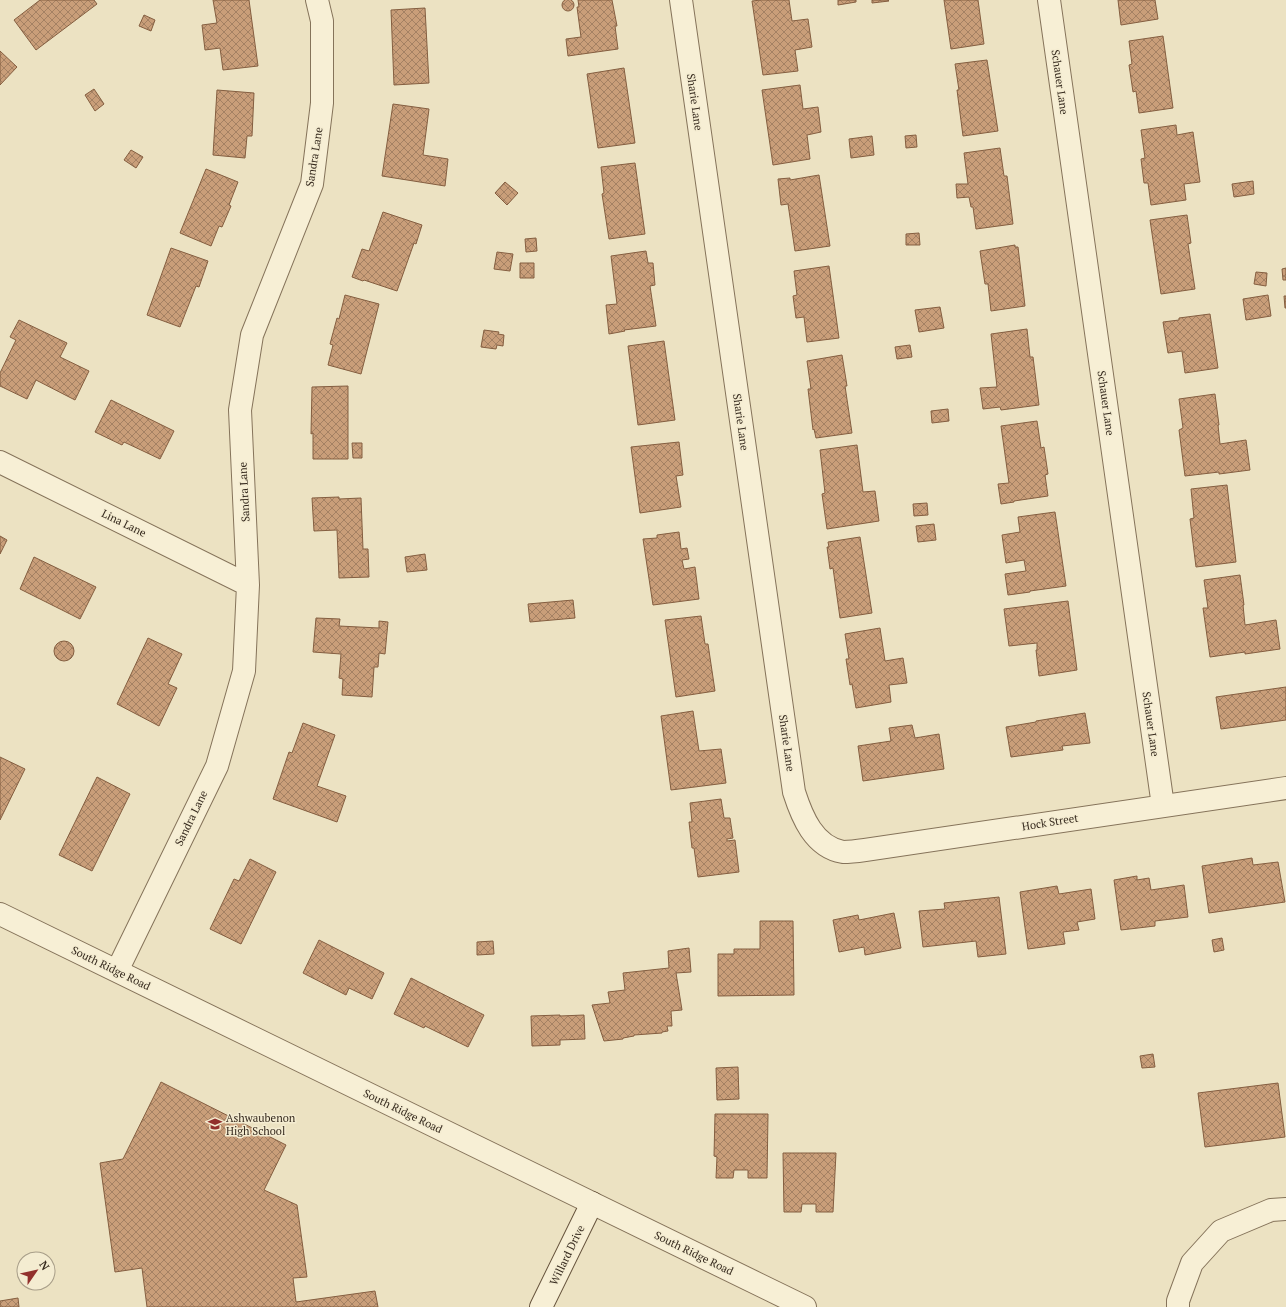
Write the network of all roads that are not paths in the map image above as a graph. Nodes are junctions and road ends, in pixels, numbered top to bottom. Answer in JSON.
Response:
{"nodes":[{"id":1,"x":317,"y":0,"type":"edge"},
{"id":2,"x":681,"y":0,"type":"edge"},
{"id":3,"x":1048,"y":0,"type":"edge"},
{"id":4,"x":0,"y":462,"type":"edge"},
{"id":5,"x":248,"y":585,"type":"junction"},
{"id":6,"x":1286,"y":788,"type":"edge"},
{"id":7,"x":1163,"y":806,"type":"junction"},
{"id":8,"x":818,"y":839,"type":"joint"},
{"id":9,"x":0,"y":914,"type":"edge"},
{"id":10,"x":117,"y":971,"type":"junction"},
{"id":11,"x":592,"y":1203,"type":"junction"},
{"id":12,"x":1286,"y":1209,"type":"edge"},
{"id":13,"x":541,"y":1307,"type":"edge"},
{"id":14,"x":805,"y":1307,"type":"edge"},
{"id":15,"x":1178,"y":1307,"type":"edge"}],
"edges":[{"from":1,"to":5,"type":"street","name":"Sandra Lane"},
{"from":2,"to":8,"type":"street","name":"Sharie Lane"},
{"from":3,"to":7,"type":"street","name":"Schauer Lane"},
{"from":4,"to":5,"type":"street","name":"Lina Lane"},
{"from":5,"to":10,"type":"street","name":"Sandra Lane"},
{"from":6,"to":7,"type":"street","name":"Hock Street"},
{"from":7,"to":8,"type":"street","name":"Hock Street"},
{"from":9,"to":10,"type":"street","name":"South Ridge Road"},
{"from":10,"to":11,"type":"street","name":"South Ridge Road"},
{"from":11,"to":13,"type":"street","name":"Willard Drive"},
{"from":11,"to":14,"type":"street","name":"South Ridge Road"},
{"from":12,"to":15,"type":"street"}]}
